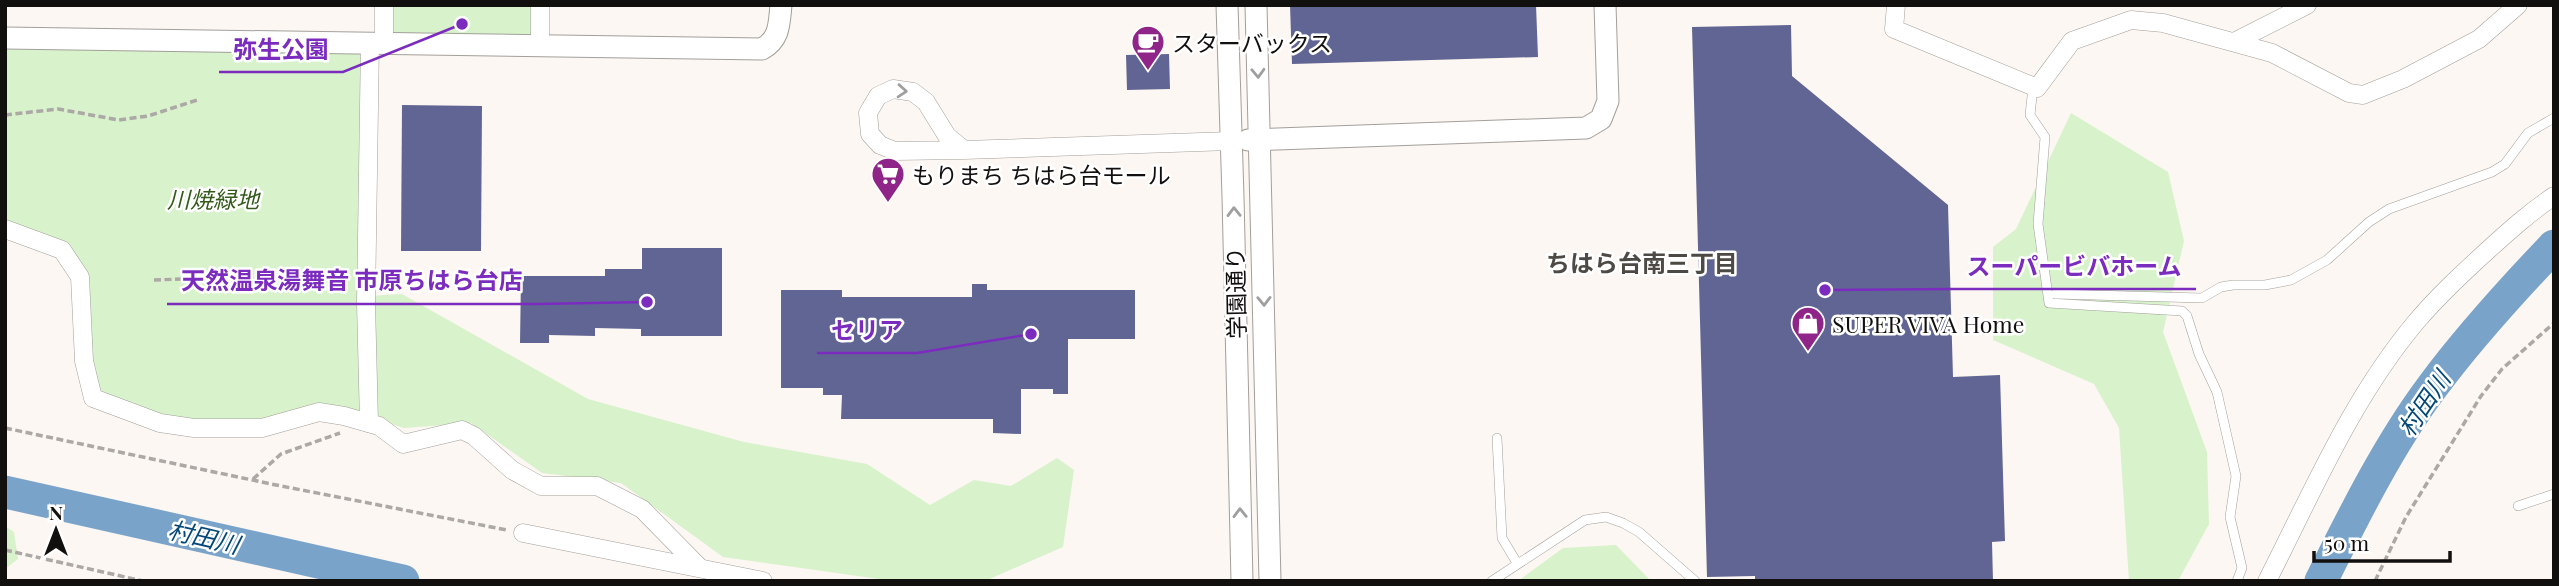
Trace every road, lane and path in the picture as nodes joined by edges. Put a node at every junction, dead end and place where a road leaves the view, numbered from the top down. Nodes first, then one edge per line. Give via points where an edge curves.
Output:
1 (384, 5) edge
2 (540, 5) edge
3 (781, 5) edge
4 (1227, 5) edge
5 (1256, 5) edge
6 (1605, 5) edge
7 (1896, 5) edge
8 (2306, 5) edge
9 (2518, 5) edge
10 (5, 38) edge
11 (377, 42) junction
12 (2234, 42) junction
13 (540, 45) junction
14 (2033, 87) junction
15 (197, 100) dead end
16 (5, 115) edge
17 (2554, 118) edge
18 (1260, 139) junction
19 (1231, 141) junction
20 (964, 150) junction
21 (2554, 196) edge
22 (5, 229) edge
23 (238, 277) dead end
24 (154, 280) dead end
25 (2055, 295) dead end
26 (2554, 323) edge
27 (369, 423) junction
28 (5, 428) edge
29 (1497, 438) dead end
30 (252, 480) junction
31 (2554, 494) edge
32 (2518, 506) dead end
33 (523, 533) joint
34 (5, 550) edge
35 (1517, 563) junction
36 (700, 568) junction
37 (143, 581) edge
38 (763, 581) edge
39 (1242, 581) edge
40 (1270, 581) edge
41 (1492, 581) edge
42 (1695, 581) edge
43 (2236, 581) edge
44 (2267, 581) edge
45 (2375, 581) edge

1 - 11 street
2 - 13 street
3 - 13 street via 778,35 762,49
4 - 19 street, 学園通り
5 -> 18 street, 学園通り
6 - 18 street via 1608,101 1601,119 1586,128
7 - 14 street via 1894,29
8 - 12 street
9 - 12 street via 2479,39 2363,95 2349,93 2272,53
10 - 11 street
11 - 13 street
11 - 27 street via 366,303
12 - 14 street via 2163,23 2131,20 2072,41 2037,88
14 - 43 lane via 2030,114 2045,137 2038,224 2049,303 2182,310 2187,316 2217,391 2236,476 2230,517 2242,568
15 - 16 path via 119,120 58,109
17 - 25 lane via 2528,133 2505,164 2389,209 2327,260 2291,280 2221,287 2191,299
18 - 19 street
18 -> 40 street, 学園通り
19 - 20 street
39 -> 19 street, 学園通り
20 -> 20 street via 887,148 870,134 868,113 878,96 893,89 913,92 926,102 947,136
21 - 44 street via 2465,271 2409,331 2347,424
22 - 27 street via 62,250 80,277 84,362 93,398 160,423 194,428 262,428 319,412
23 - 24 path
26 - 45 path via 2502,369 2481,396 2406,517
27 - 30 path via 281,454
27 - 36 street via 403,444 462,430 512,470 541,486 597,486 642,509
28 - 30 path
29 - 35 lane via 1502,538
30 - 33 path
31 - 32 lane
33 - 36 street
34 - 37 path
35 - 41 lane
35 - 42 lane via 1585,520 1606,517 1639,532
36 - 38 street

